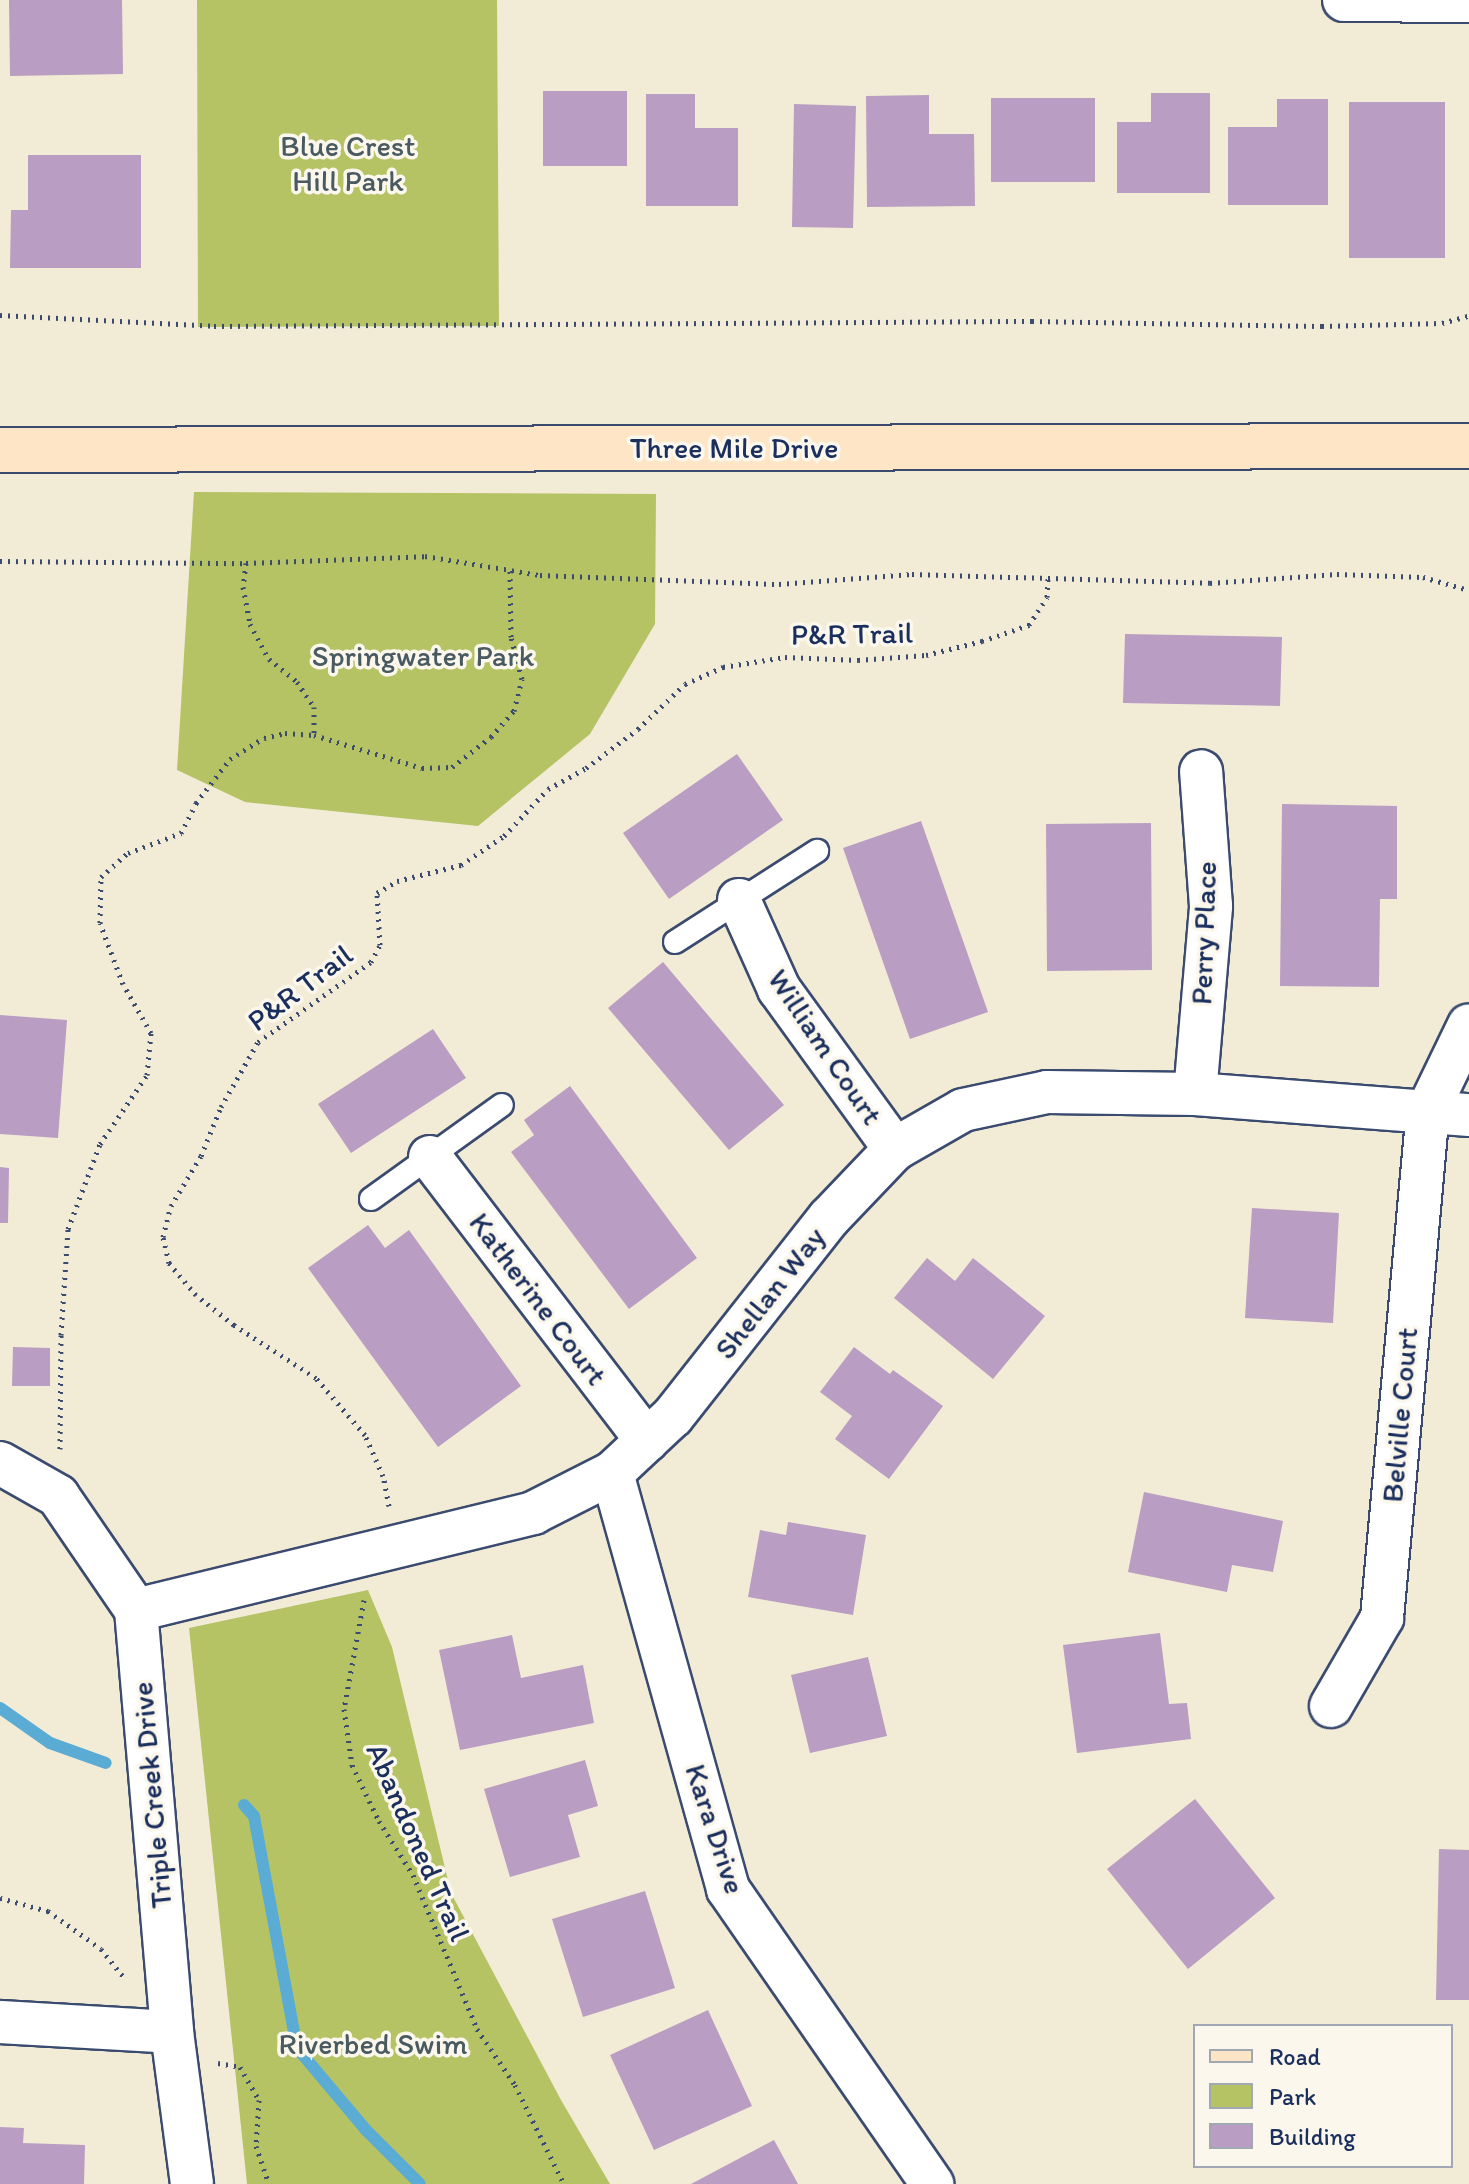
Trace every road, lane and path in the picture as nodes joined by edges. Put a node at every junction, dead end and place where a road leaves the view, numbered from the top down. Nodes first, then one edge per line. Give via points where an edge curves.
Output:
1 (1344, 0) edge
2 (1469, 1) edge
3 (0, 315) edge
4 (1469, 316) edge
5 (1469, 446) edge
6 (0, 450) edge
7 (0, 561) edge
8 (246, 563) junction
9 (510, 570) junction
10 (1048, 577) junction
11 (1469, 590) edge
12 (314, 735) junction
13 (1201, 771) dead end
14 (817, 851) dead end
15 (739, 900) junction
16 (675, 942) dead end
17 (1469, 1025) edge
18 (1195, 1094) junction
19 (502, 1105) dead end
20 (1428, 1110) junction
21 (1469, 1115) edge
22 (895, 1149) junction
23 (430, 1157) junction
24 (371, 1199) dead end
25 (647, 1441) junction
26 (0, 1463) edge
27 (612, 1473) junction
28 (58, 1496) junction
29 (394, 1547) junction
30 (136, 1610) junction
31 (1331, 1706) dead end
32 (0, 2022) edge
33 (172, 2032) junction
34 (192, 2184) edge
35 (564, 2184) edge
36 (932, 2184) edge

1 - 2 street
3 - 4 path via 214,326 1032,321 1322,326 1442,323
5 - 6 main road, Three Mile Drive
7 - 8 path
8 - 9 path via 425,556
8 - 12 path via 243,587 250,624 269,659 297,682 314,707
9 - 10 path via 779,584 912,574
9 - 12 path via 511,637 522,679 514,711 491,737 452,767 422,768
10 - 11 path via 1210,583 1351,574 1423,577
10 - 29 path, P&R Trail via 1047,597 1029,625 982,641 926,655 858,660 785,657 723,667 685,684 638,729 548,789 493,843 461,865 397,881 377,893 380,945 371,962 258,1042 171,1206 163,1237 169,1263 196,1295 234,1325 316,1378 365,1435 383,1476
12 - 28 path via 264,738 230,759 196,803 181,833 128,853 101,877 100,923 123,984 151,1033 147,1075 100,1144 68,1229
13 - 18 street, Perry Place via 1211,906
14 - 15 lane
15 - 16 lane
15 - 22 street, William Court via 779,989
17 - 20 street
18 - 20 street, Shellan Way
18 - 22 street, Shellan Way via 1047,1092 963,1110
19 - 23 lane
20 - 21 street
20 - 31 street, Belville Court via 1382,1618
22 - 25 street, Shellan Way via 829,1218 673,1416
23 - 24 lane
23 - 25 street, Katherine Court
25 - 27 street, Shellan Way
26 - 28 street, Triple Creek Drive
27 - 29 street, Shellan Way via 533,1513
27 - 36 street, Kara Drive via 728,1889
28 - 30 street, Triple Creek Drive
29 - 30 street, Shellan Way
29 - 35 path, Abandoned Trail via 359,1610 344,1709 352,1765 413,1875 477,2029 515,2085
30 - 33 street, Triple Creek Drive
32 - 33 street
33 - 34 street, Triple Creek Drive

